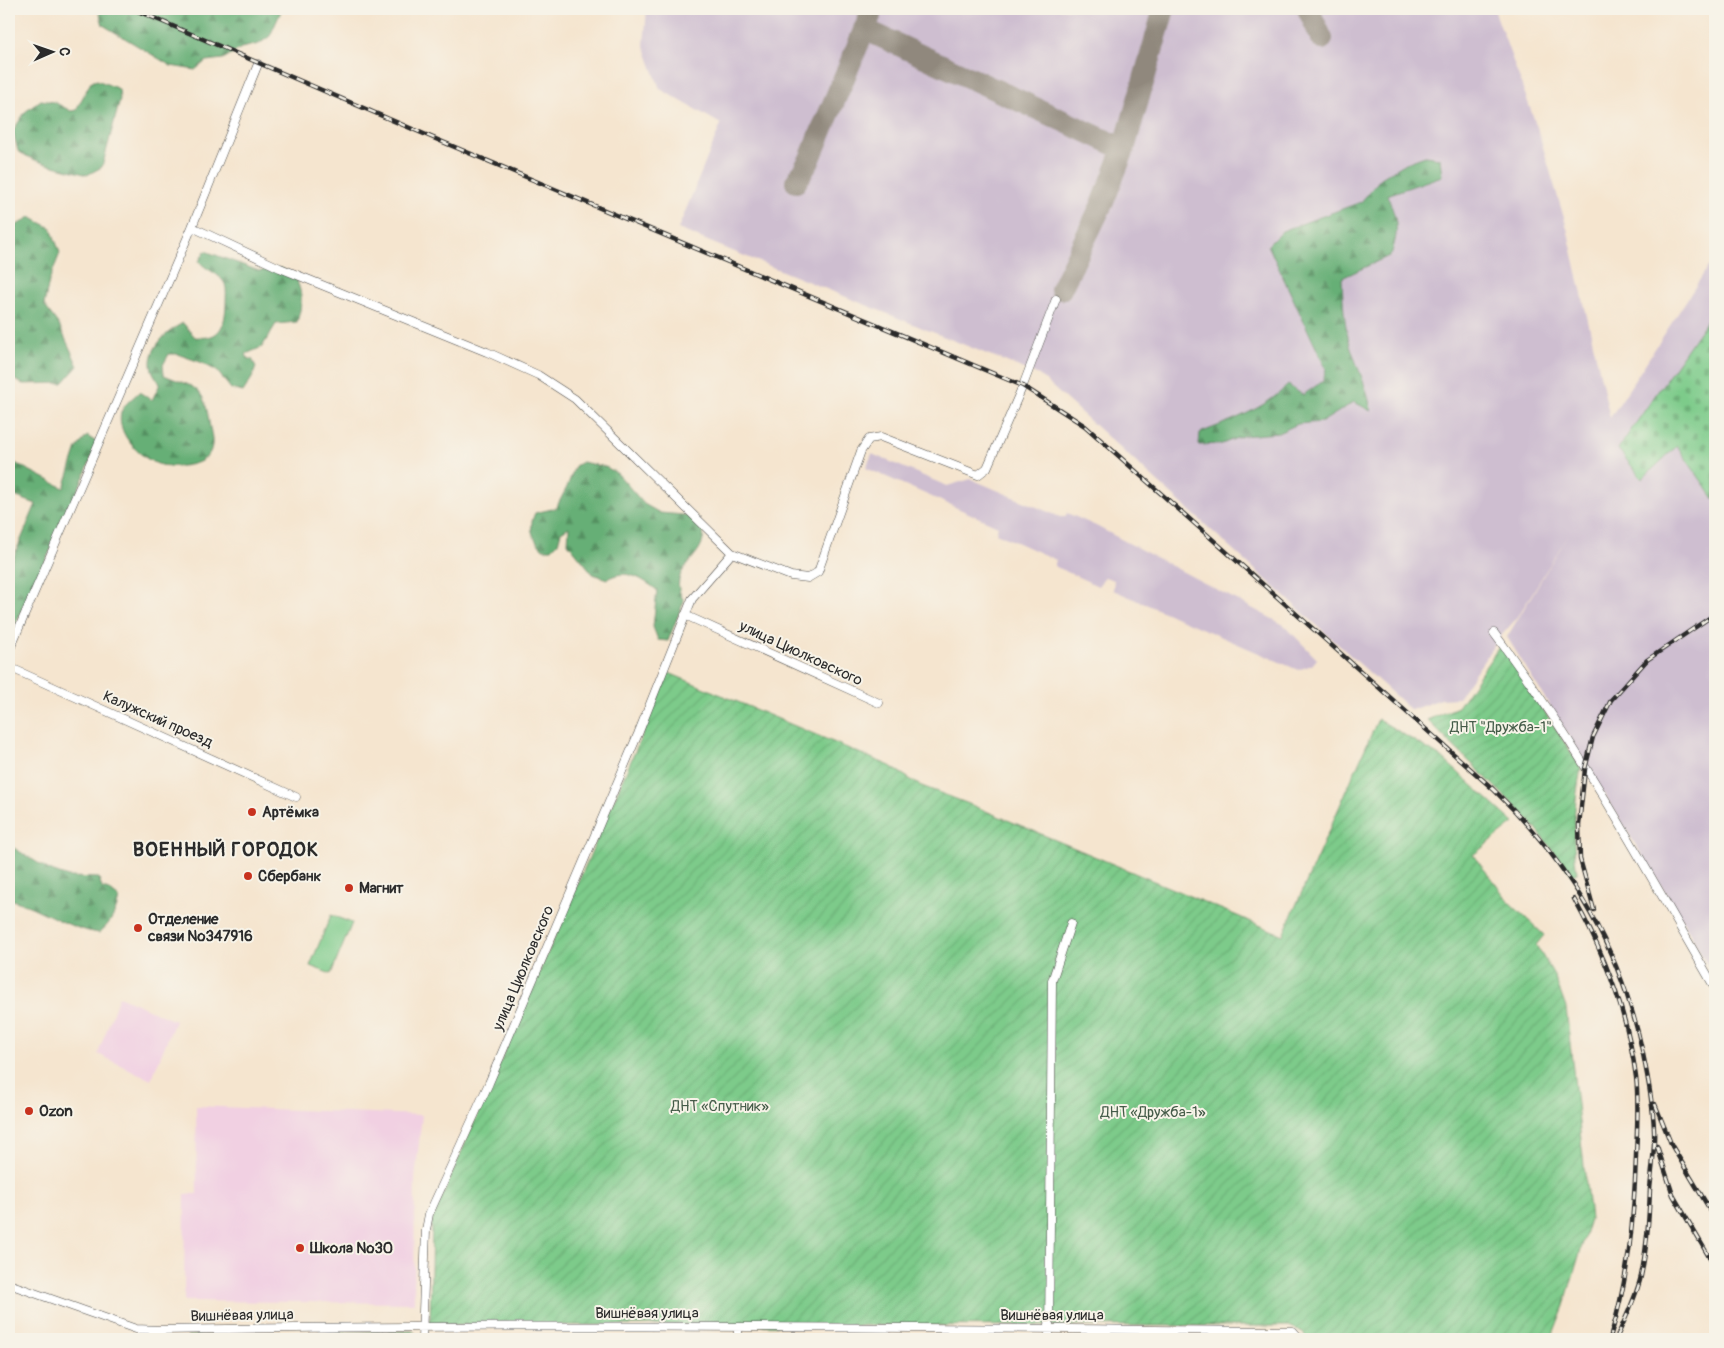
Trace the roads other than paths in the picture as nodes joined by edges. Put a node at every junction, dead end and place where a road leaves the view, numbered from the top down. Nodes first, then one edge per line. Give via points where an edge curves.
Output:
1 (258, 64) dead end
2 (192, 228) junction
3 (1056, 299) dead end
4 (732, 553) junction
5 (685, 615) junction
6 (1494, 633) dead end
7 (9, 651) edge
8 (9, 667) edge
9 (879, 703) dead end
10 (296, 797) dead end
11 (1071, 923) dead end
12 (1715, 988) edge
13 (9, 1284) edge
14 (422, 1325) junction
15 (738, 1328) junction
16 (1050, 1329) junction
17 (160, 1330) junction
18 (160, 1339) edge
19 (422, 1339) edge
20 (738, 1339) edge
21 (1049, 1339) edge
22 (1300, 1339) edge

1 - 2 street
2 - 4 street via 538,375 576,399
2 - 7 street
3 - 4 street via 1021,391 986,468 978,475 881,437 869,439 861,451 818,572 808,578 790,576
4 - 5 street, улица Циолковского via 692,599
5 - 9 street, улица Циолковского
5 - 14 street, улица Циолковского via 638,734 489,1083 429,1214
6 - 12 street via 1601,791
8 - 10 street, Калужский проезд
11 - 16 street via 1052,981
13 - 17 street, Вишнёвая улица via 136,1329
14 - 15 street, Вишнёвая улица
14 - 17 street, Вишнёвая улица
14 - 19 street, улица Циолковского
15 - 16 street, Вишнёвая улица
15 - 20 street
16 - 21 street
16 - 22 street, Вишнёвая улица via 1293,1331
17 - 18 street

